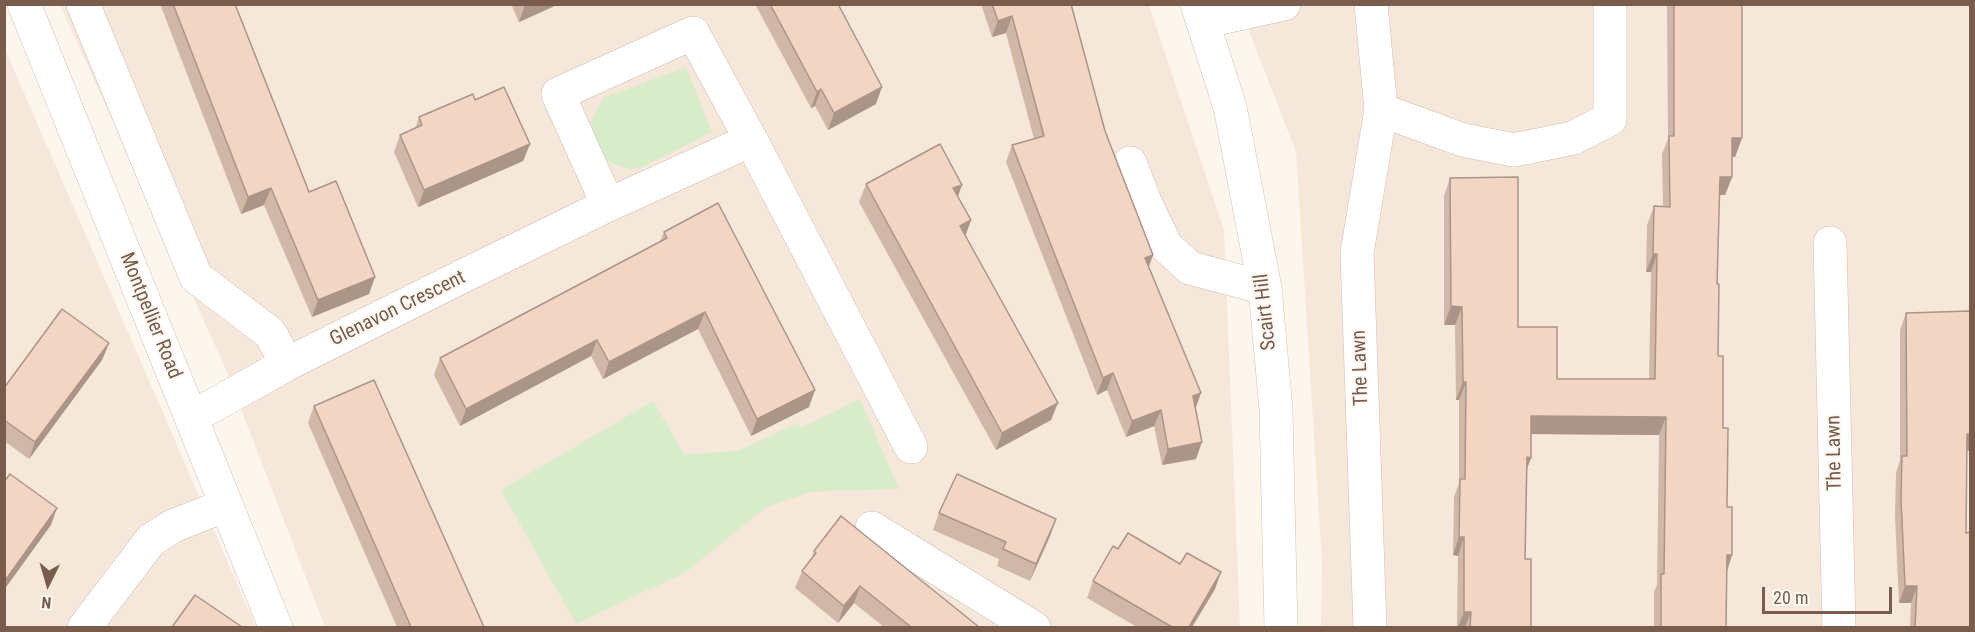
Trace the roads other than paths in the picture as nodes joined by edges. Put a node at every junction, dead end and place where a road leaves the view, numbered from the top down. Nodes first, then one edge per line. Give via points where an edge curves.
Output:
1 (24, 4) edge
2 (83, 4) edge
3 (1284, 4) edge
4 (1371, 4) edge
5 (1610, 4) edge
6 (1200, 13) edge
7 (1381, 110) junction
8 (751, 140) junction
9 (1131, 163) dead end
10 (608, 205) junction
11 (1830, 243) dead end
12 (1265, 288) junction
13 (287, 364) junction
14 (191, 418) junction
15 (911, 447) dead end
16 (226, 505) junction
17 (872, 528) dead end
18 (84, 627) edge
19 (276, 627) edge
20 (1034, 627) edge
21 (1281, 627) edge
22 (1370, 627) edge
23 (1839, 627) edge

1 - 14 street, Montpellier Road
2 - 13 street via 196,277 270,333
3 - 6 street
4 - 7 street, The Lawn
5 - 7 street via 1610,119 1573,138 1514,150 1463,140
6 - 12 street, Scairt Hill via 1230,107
7 - 22 street, The Lawn via 1357,253
8 - 10 street, Glenavon Crescent
8 - 10 street via 693,33 558,94
8 - 15 street
9 - 12 street via 1166,246 1190,268
10 - 13 street, Glenavon Crescent
11 - 23 street, The Lawn
12 - 21 street, Scairt Hill via 1276,410
13 - 14 street, Glenavon Crescent
14 - 16 street, Montpellier Road
16 - 18 street via 151,540
16 - 19 street, Montpellier Road
17 - 20 street

